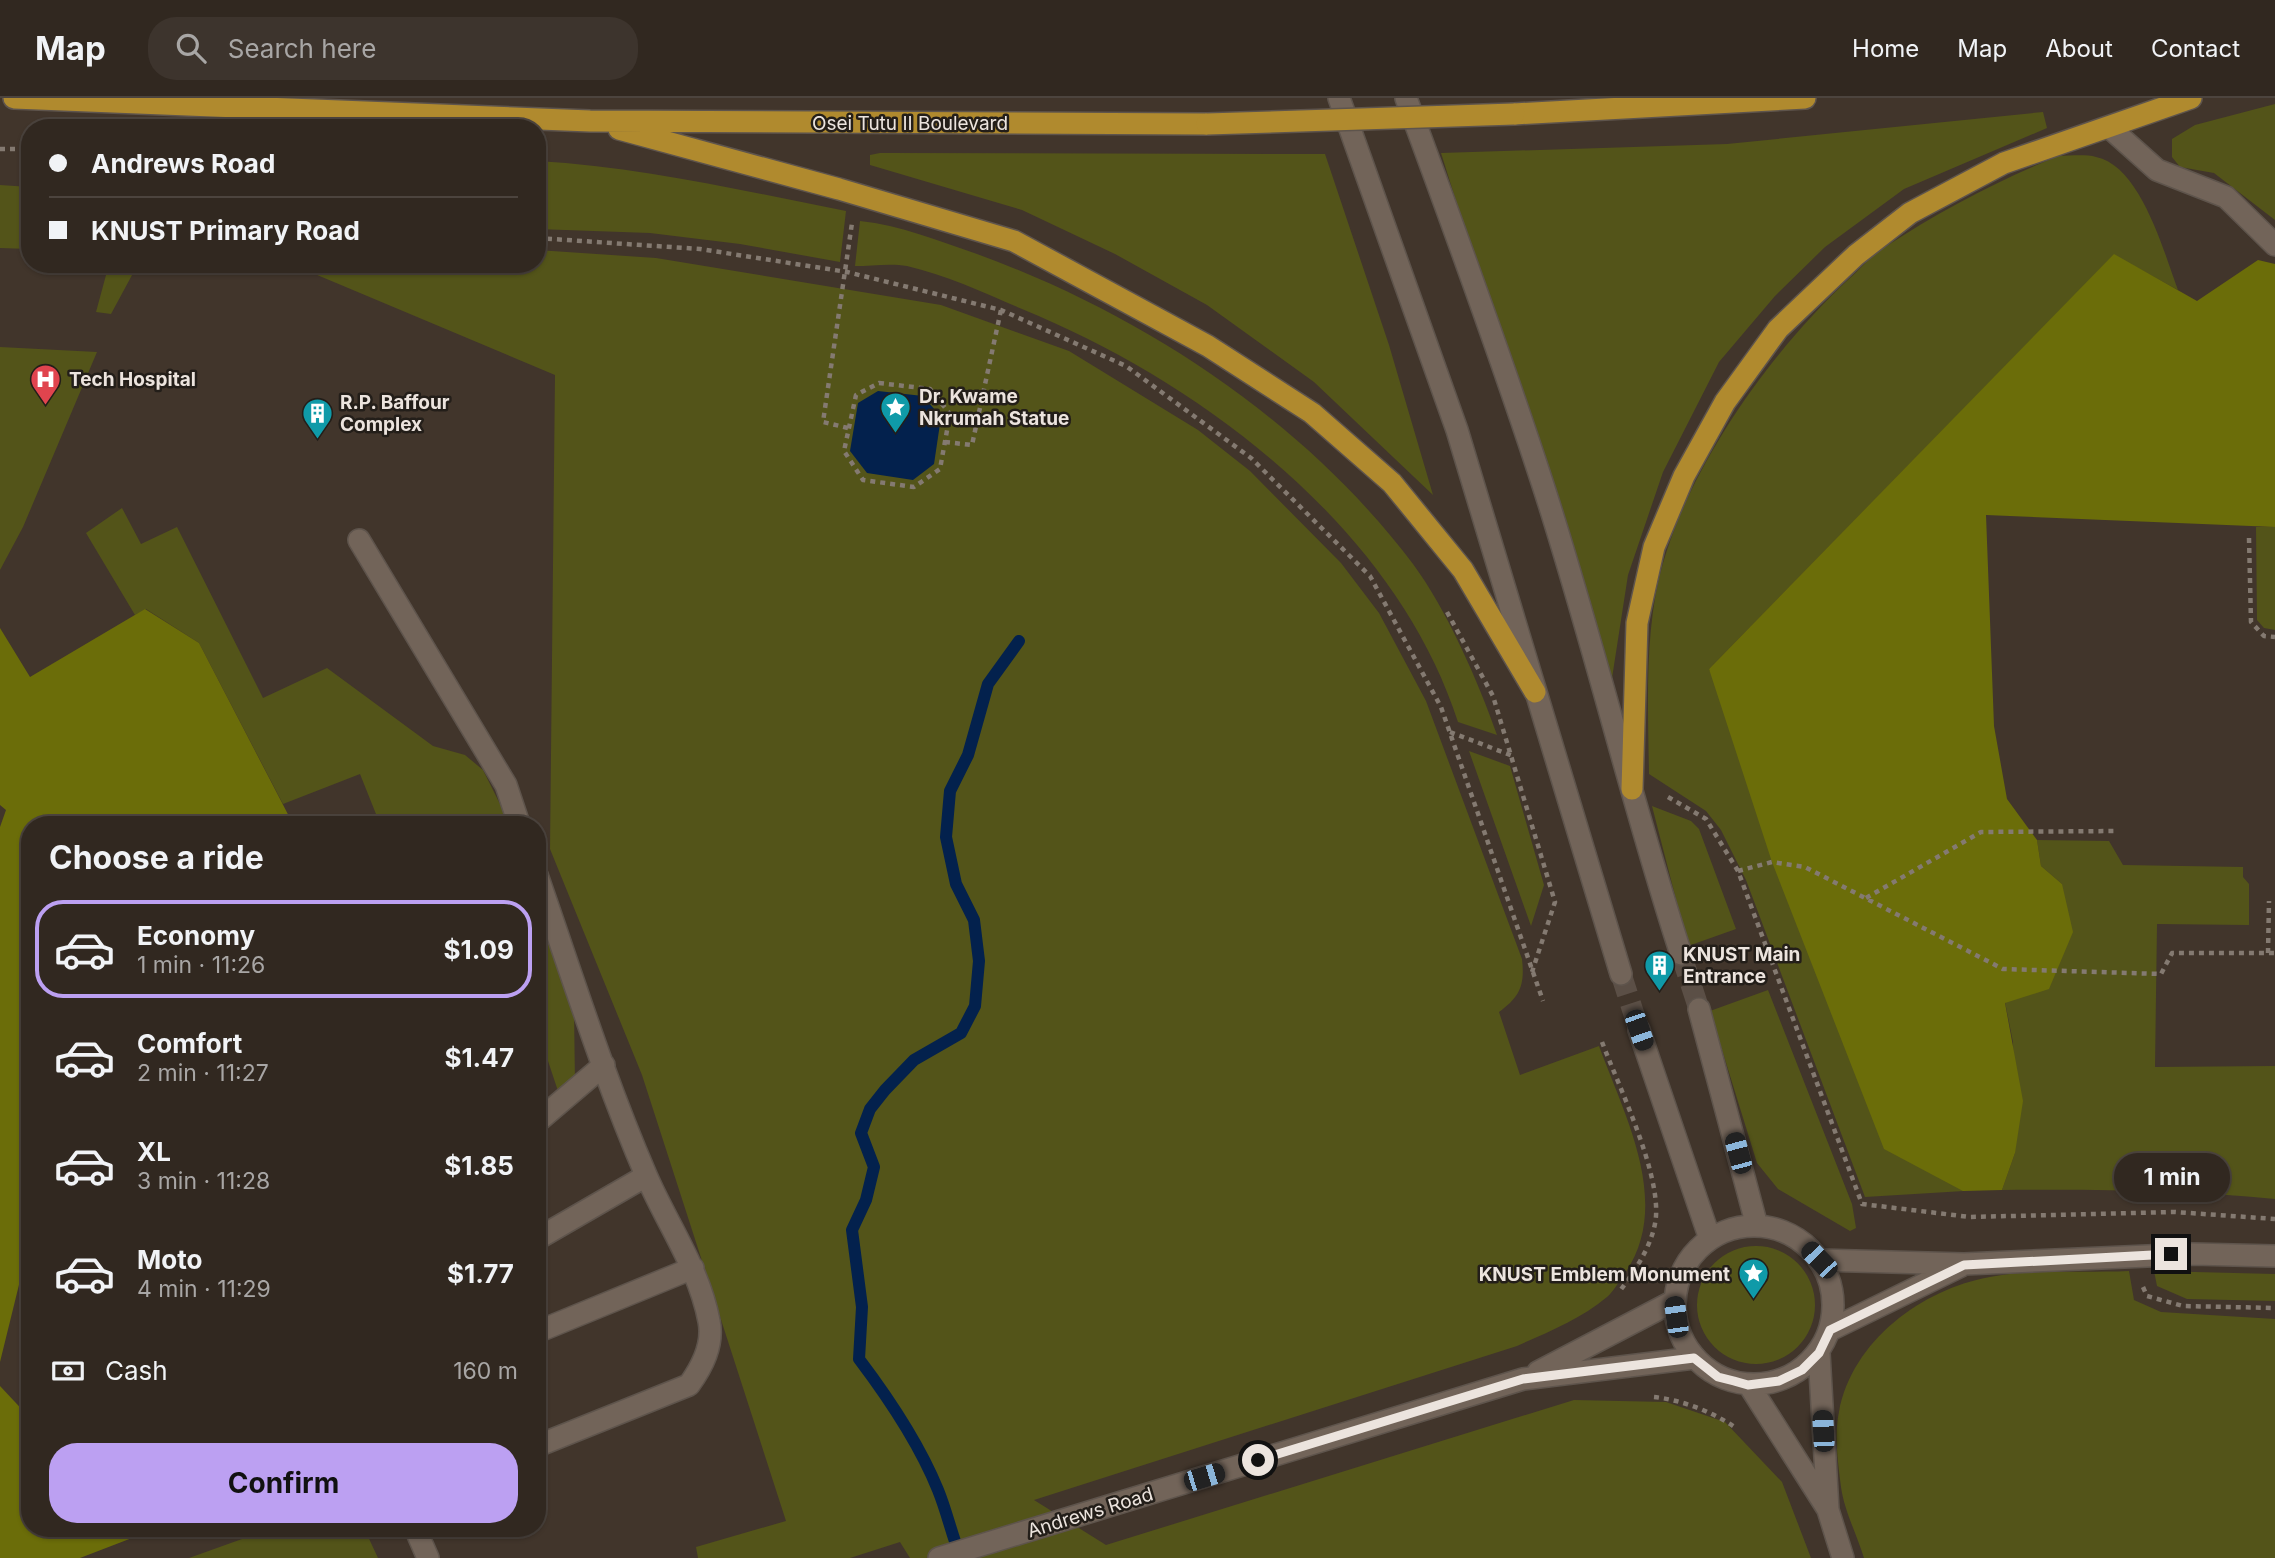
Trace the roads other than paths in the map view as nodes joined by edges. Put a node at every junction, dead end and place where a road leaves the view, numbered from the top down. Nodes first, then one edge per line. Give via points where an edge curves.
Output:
1 (14, 98) edge
2 (1339, 98) edge
3 (1406, 98) edge
4 (1805, 98) edge
5 (2191, 98) edge
6 (540, 119) edge
7 (546, 119) edge
8 (590, 121) junction
9 (2109, 128) junction
10 (2275, 245) edge
11 (359, 540) dead end
12 (1535, 692) junction
13 (1633, 789) junction
14 (516, 816) edge
15 (546, 901) edge
16 (1681, 954) tunnel mouth
17 (1621, 974) tunnel mouth
18 (1699, 1009) tunnel mouth
19 (1639, 1030) tunnel mouth
20 (604, 1065) junction
21 (546, 1114) edge
22 (646, 1176) junction
23 (1757, 1226) junction
24 (546, 1233) edge
25 (1710, 1239) junction
26 (2275, 1256) edge
27 (1819, 1260) junction
28 (1964, 1265) junction
29 (693, 1268) junction
30 (1674, 1301) junction
31 (546, 1328) edge
32 (1830, 1330) junction
33 (1819, 1353) junction
34 (1694, 1358) junction
35 (1523, 1379) junction
36 (1748, 1385) junction
37 (546, 1442) edge
38 (1828, 1510) junction
39 (419, 1537) edge
40 (428, 1558) edge
41 (939, 1558) edge
42 (1843, 1558) edge

1 - 6 highway, Osei Tutu II Boulevard
2 - 12 street via 1457,430
3 - 13 street via 1542,483
4 - 8 highway, Osei Tutu II Boulevard, bridge via 1207,124
5 - 9 highway
7 - 8 highway, Osei Tutu II Boulevard
8 - 12 highway via 1014,241 1208,346 1312,413 1392,483 1463,570
9 - 10 street via 2157,170 2226,197
9 - 13 highway via 2004,163 1910,213 1856,255 1778,329 1725,402 1684,476 1654,547 1637,623
11 - 14 street via 506,785
12 - 17 street
13 - 16 street via 1644,841
15 - 20 street
18 - 23 street
19 - 25 street
20 - 21 street
20 - 22 street
22 - 24 street
22 - 29 street
23 - 25 street via 1733,1229
23 - 27 street via 1781,1230 1802,1242
25 - 30 street via 1684,1266
26 - 28 street via 2193,1254
27 - 28 street
27 - 32 street via 1835,1306
28 - 32 street
29 - 31 street
29 - 37 street via 710,1323 702,1367 689,1385
30 - 34 street via 1678,1332
30 - 35 street, Andrews Road
32 - 33 street
33 - 36 street via 1802,1370 1779,1381
33 - 38 street
34 - 35 street, Andrews Road
34 - 36 street via 1718,1377
35 - 41 street, Andrews Road
36 - 38 street
38 - 42 street
39 - 40 street

